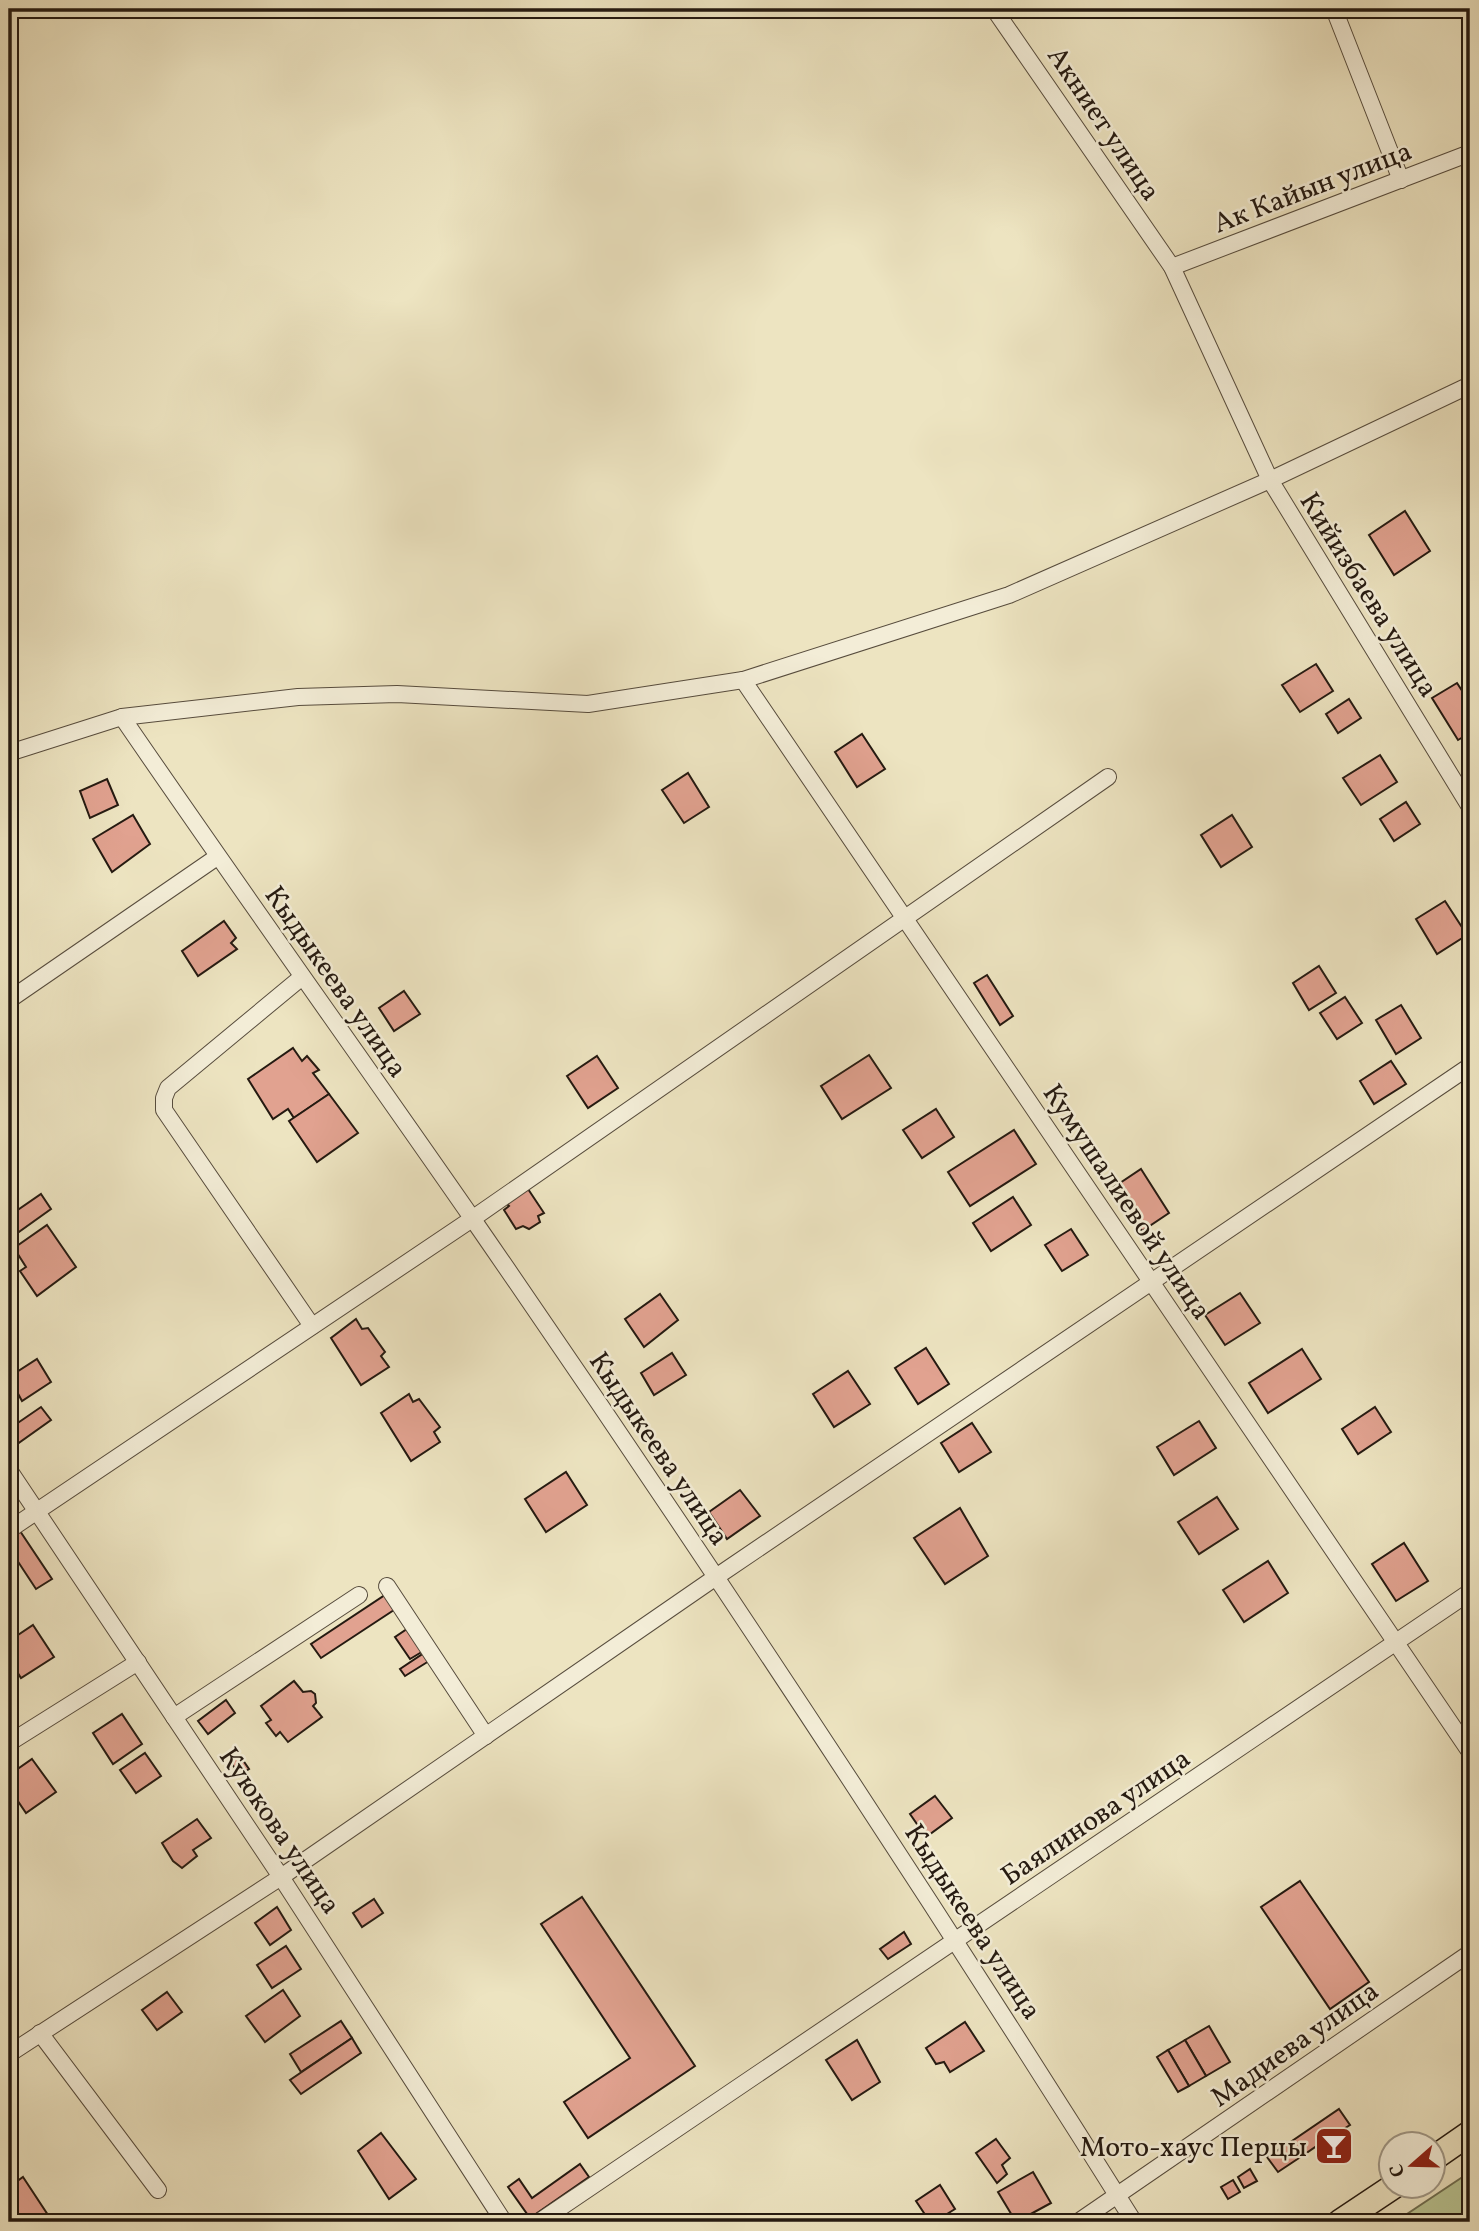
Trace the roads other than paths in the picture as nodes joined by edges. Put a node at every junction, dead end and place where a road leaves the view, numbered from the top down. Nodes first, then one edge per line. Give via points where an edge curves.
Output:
1 (995, 9) edge
2 (1334, 9) edge
3 (1470, 153) edge
4 (1401, 180) junction
5 (1172, 267) junction
6 (1470, 384) edge
7 (1270, 480) junction
8 (743, 680) junction
9 (122, 717) junction
10 (9, 753) edge
11 (1108, 777) dead end
12 (1470, 807) edge
13 (217, 857) junction
14 (904, 919) junction
15 (302, 976) junction
16 (9, 1000) edge
17 (1470, 1066) edge
18 (472, 1219) junction
19 (1151, 1281) junction
20 (312, 1326) junction
21 (9, 1470) edge
22 (37, 1511) junction
23 (9, 1530) edge
24 (716, 1577) junction
25 (387, 1586) dead end
26 (1470, 1592) edge
27 (359, 1595) dead end
28 (1396, 1643) junction
29 (138, 1662) junction
30 (174, 1717) junction
31 (486, 1736) junction
32 (9, 1743) edge
33 (1470, 1752) edge
34 (281, 1877) junction
35 (956, 1941) junction
36 (1470, 1953) edge
37 (40, 2033) junction
38 (9, 2054) edge
39 (1470, 2133) edge
40 (1448, 2148) edge
41 (158, 2190) dead end
42 (1118, 2197) junction
43 (1378, 2197) edge
44 (504, 2222) edge
45 (539, 2222) edge
46 (1078, 2222) edge
47 (1134, 2222) edge
48 (1340, 2222) edge

1 - 5 street, Акниет улица
2 - 4 street
3 - 4 street, Ак Кайын улица
4 - 5 street, Ак Кайын улица
5 - 7 street, Акниет улица
6 - 7 street
7 - 8 street via 1009,595
7 - 12 street, Кийизбаева улица
8 - 9 street via 588,704 360,695 298,697
8 - 14 street, Кумушалиевой улица
9 - 10 street
9 - 13 street, Кыдыкеева улица
11 - 14 street
13 - 15 street, Кыдыкеева улица
13 - 16 street
14 - 18 street
14 - 19 street, Кумушалиевой улица
15 - 18 street, Кыдыкеева улица
15 - 20 street via 167,1088 164,1110
17 - 19 street
18 - 20 street
18 - 24 street, Кыдыкеева улица
19 - 24 street
19 - 28 street, Кумушалиевой улица
20 - 22 street
21 - 22 street, Куюкова улица
22 - 23 street
22 - 29 street, Куюкова улица
24 - 31 street
24 - 35 street, Кыдыкеева улица
25 - 31 street
26 - 28 street, Баялинова улица
27 - 30 street
28 - 33 street, Кумушалиевой улица
28 - 35 street, Баялинова улица
29 - 30 street, Куюкова улица
29 - 32 street
30 - 34 street, Куюкова улица
31 - 34 street
34 - 37 street
34 - 44 street, Куюкова улица
35 - 42 street, Кыдыкеева улица
35 - 45 street, Баялинова улица
36 - 42 street, Мадиева улица
37 - 38 street
37 - 41 street
39 - 40 main road
42 - 46 street, Мадиева улица
42 - 47 street, Кыдыкеева улица
43 - 48 main road

